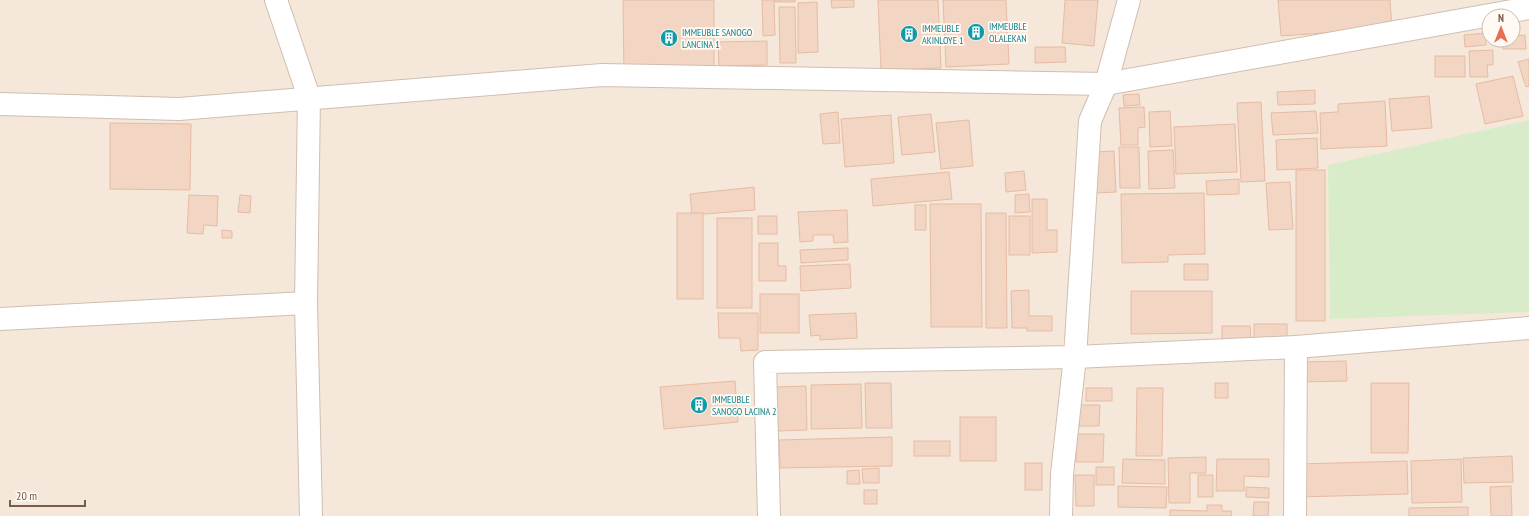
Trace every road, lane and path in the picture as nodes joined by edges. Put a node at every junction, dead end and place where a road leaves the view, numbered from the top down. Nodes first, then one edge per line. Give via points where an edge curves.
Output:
1 (276, 0) edge
2 (1129, 0) edge
3 (1529, 8) edge
4 (1106, 84) junction
5 (309, 97) junction
6 (0, 104) edge
7 (306, 303) junction
8 (0, 319) edge
9 (1529, 328) edge
10 (1296, 347) junction
11 (1075, 357) junction
12 (311, 516) edge
13 (769, 516) edge
14 (1061, 516) edge
15 (1295, 516) edge

1 - 5 street
2 - 4 street
3 - 4 street
4 - 5 street via 602,75
4 - 11 street via 1090,121
5 - 6 street via 228,106 179,108
5 - 7 street
7 - 8 street
7 - 12 street
9 - 10 street
10 - 11 street
10 - 15 street
11 - 13 street via 765,362
11 - 14 street via 1062,474

